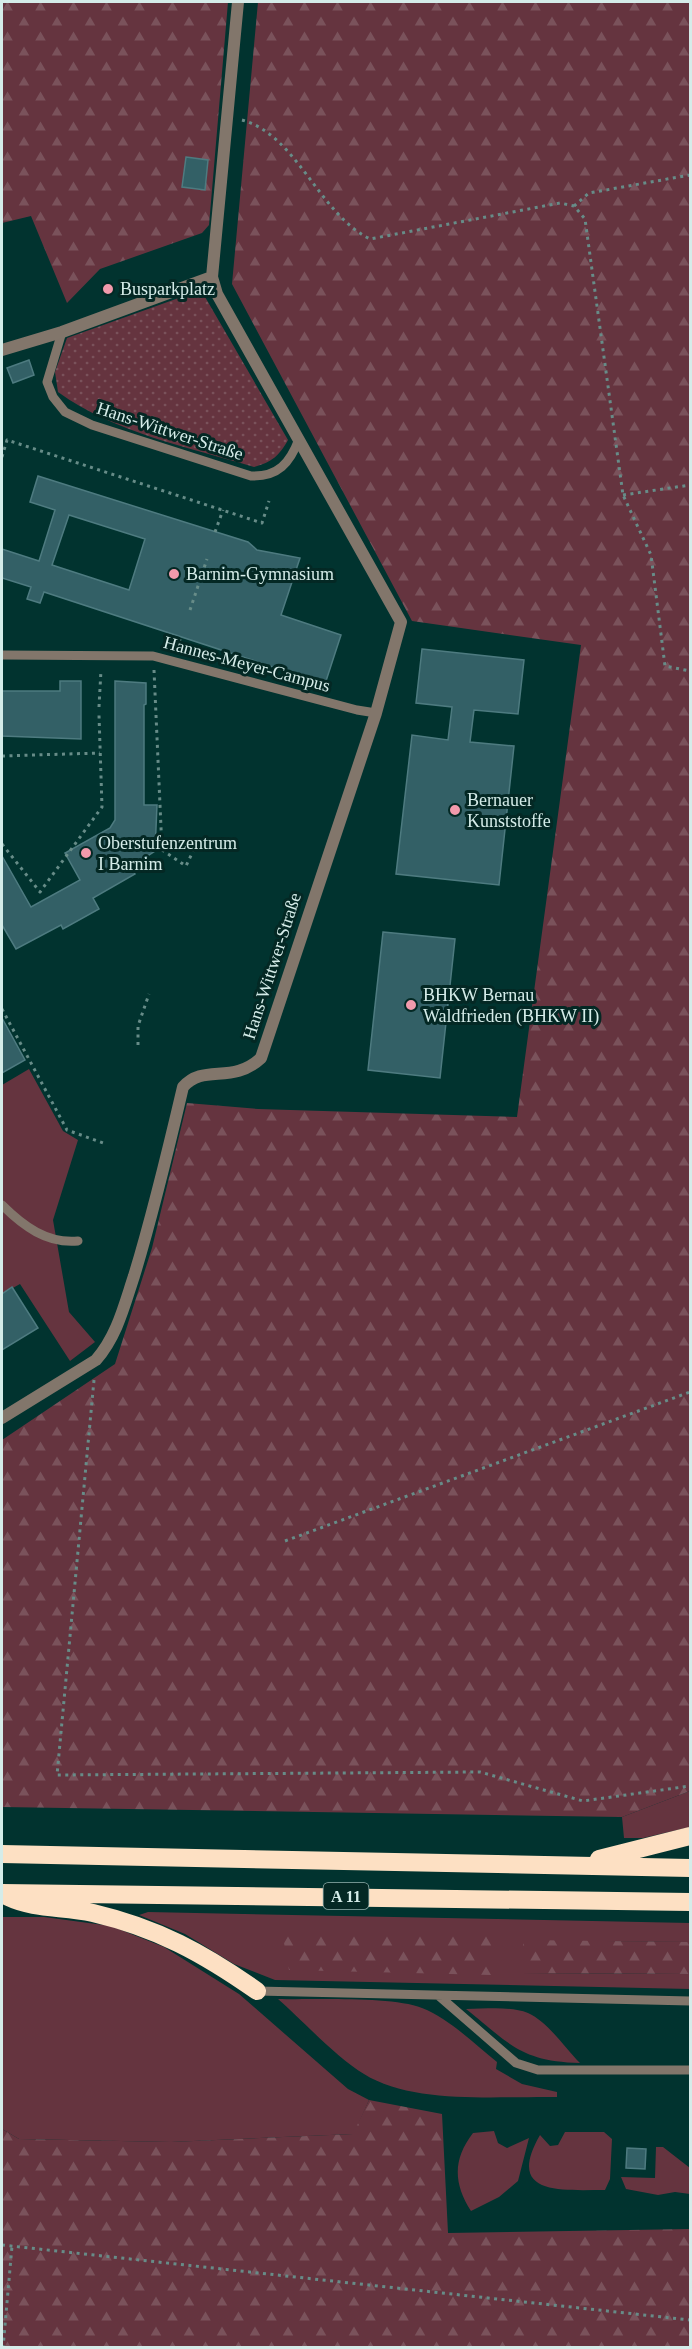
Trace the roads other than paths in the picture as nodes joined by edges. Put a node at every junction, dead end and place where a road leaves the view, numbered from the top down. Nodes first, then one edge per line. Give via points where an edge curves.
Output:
1 (238, 2) edge
2 (212, 277) junction
3 (62, 332) junction
4 (2, 350) edge
5 (299, 439) junction
6 (2, 655) edge
7 (376, 713) junction
8 (2, 1205) edge
9 (78, 1241) dead end
10 (2, 1418) edge
11 (690, 1836) edge
12 (2, 1854) edge
13 (568, 1866) junction
14 (690, 1868) edge
15 (2, 1893) edge
16 (690, 1902) edge
17 (257, 1991) joint
18 (439, 1996) junction
19 (690, 2001) edge
20 (690, 2070) edge

1 - 2 street, Hans-Wittwer-Straße
2 - 3 street
2 - 5 street, Hans-Wittwer-Straße via 217,294
3 - 4 street
3 - 5 lane, Hans-Wittwer-Straße via 47,382 65,412 92,425 251,476 265,476 285,465
5 - 7 street, Hans-Wittwer-Straße via 401,622
6 - 7 lane, Hannes-Meyer-Campus via 153,656
7 - 10 street, Hans-Wittwer-Straße via 261,1058 242,1071 200,1075 183,1087 147,1235 108,1347 96,1360
8 - 9 lane via 34,1232 61,1243
11 - 13 highway
12 - 13 highway, A 11
13 - 14 highway, A 11
15 - 16 highway, A 11
15 - 17 highway via 25,1905 90,1912 151,1930 204,1955
17 - 18 lane
18 - 19 lane
18 - 20 lane via 516,2063 538,2070

